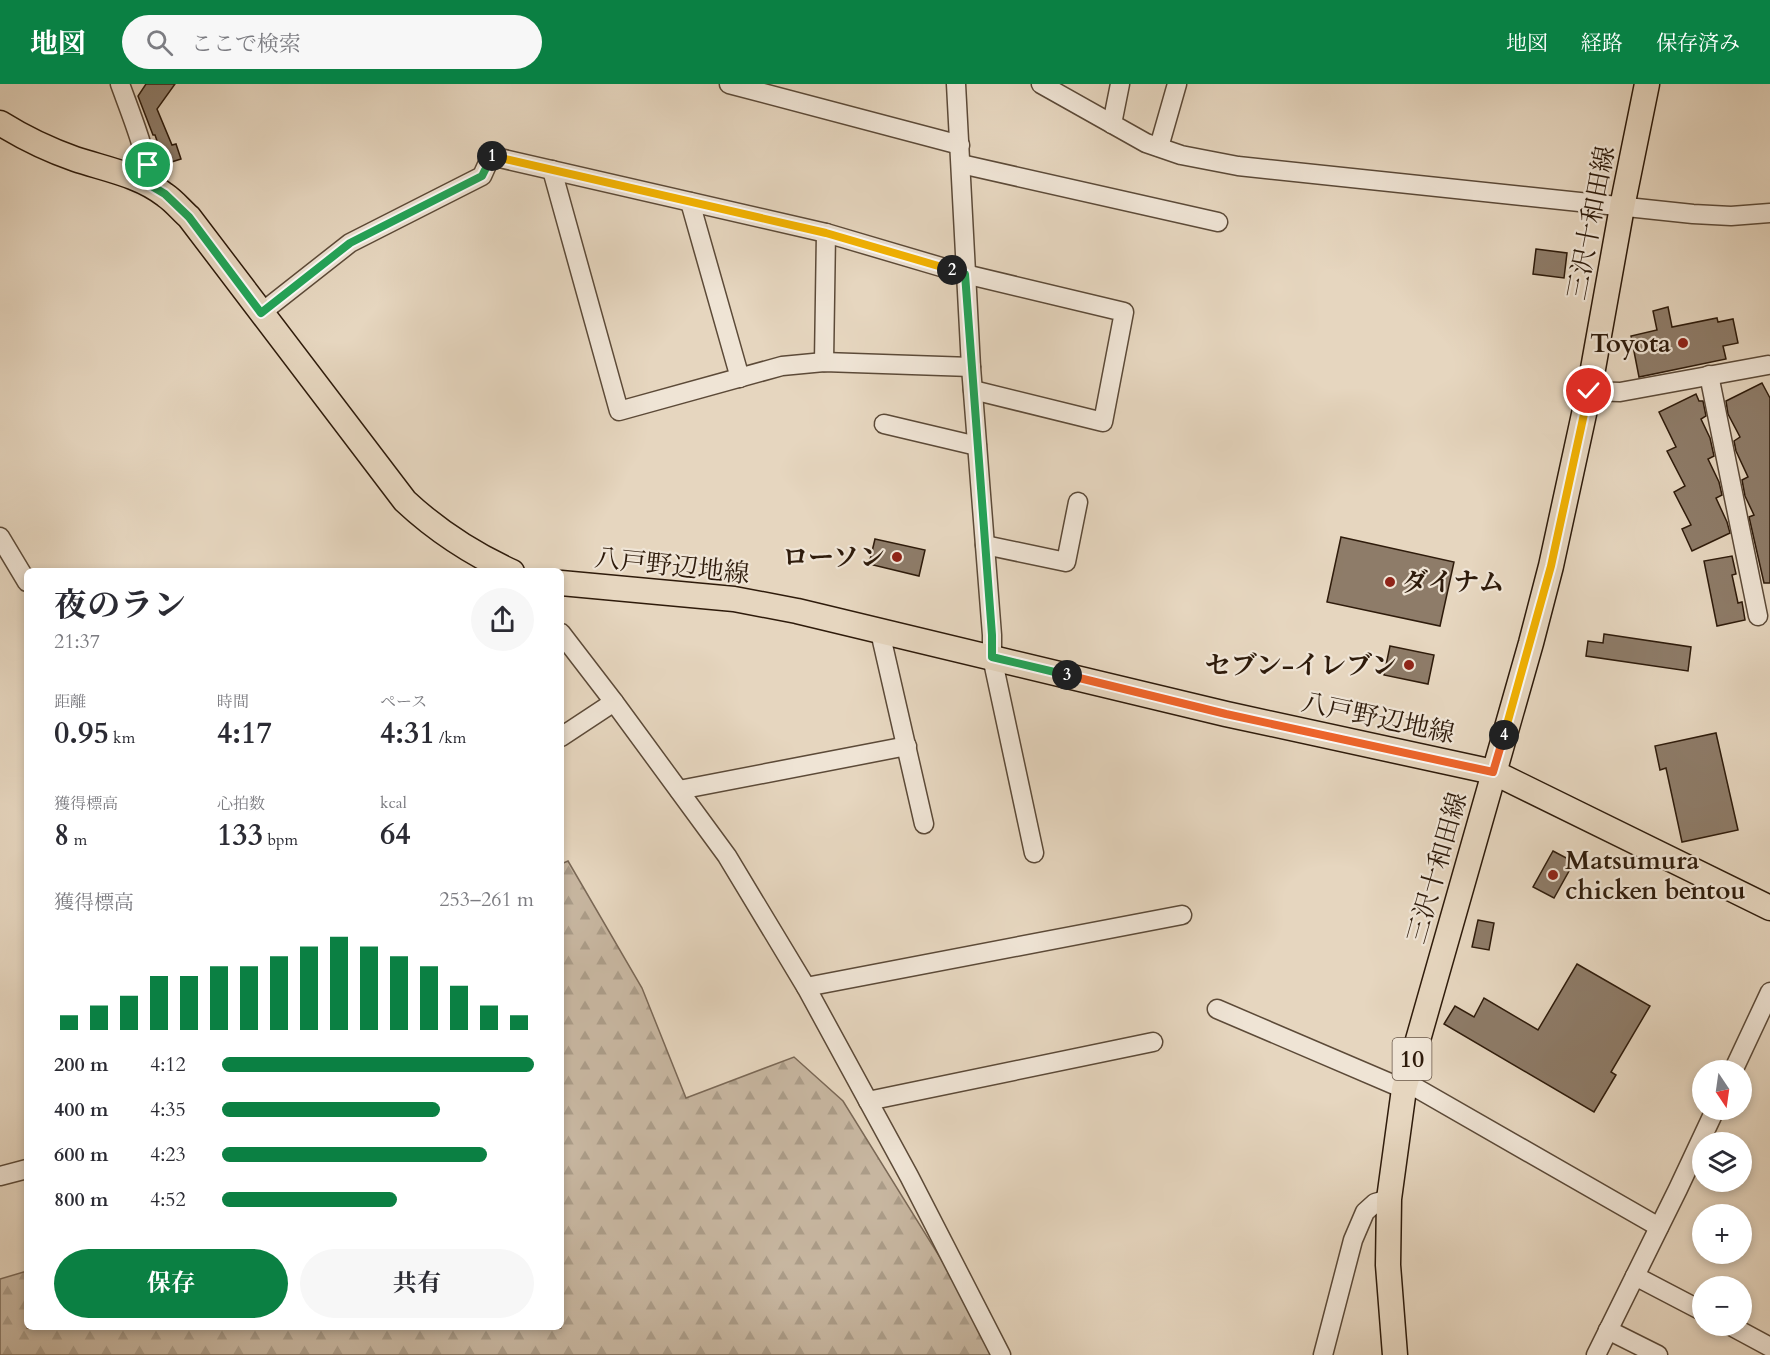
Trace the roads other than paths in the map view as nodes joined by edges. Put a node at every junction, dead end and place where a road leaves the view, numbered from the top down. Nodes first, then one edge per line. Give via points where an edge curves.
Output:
1 (120, 84) edge
2 (729, 84) edge
3 (956, 84) edge
4 (1041, 84) edge
5 (1120, 84) edge
6 (1178, 84) edge
7 (1647, 84) edge
8 (0, 123) edge
9 (1112, 124) junction
10 (960, 145) junction
11 (1158, 147) junction
12 (961, 164) junction
13 (552, 170) junction
14 (150, 185) junction
15 (690, 201) junction
16 (1622, 207) junction
17 (1770, 213) edge
18 (1218, 222) dead end
19 (826, 233) junction
20 (965, 274) junction
21 (261, 313) junction
22 (824, 362) junction
23 (1768, 365) dead end
24 (971, 367) junction
25 (1709, 375) junction
26 (740, 378) junction
27 (973, 390) junction
28 (1589, 391) junction
29 (884, 424) dead end
30 (977, 446) junction
31 (1078, 502) dead end
32 (0, 537) edge
33 (985, 545) junction
34 (504, 568) edge
35 (24, 577) edge
36 (564, 583) edge
37 (1758, 616) dead end
38 (880, 632) junction
39 (564, 637) edge
40 (992, 657) junction
41 (615, 702) junction
42 (564, 735) edge
43 (906, 746) junction
44 (1493, 772) junction
45 (679, 790) junction
46 (924, 824) dead end
47 (1034, 853) dead end
48 (1770, 908) edge
49 (1182, 915) dead end
50 (806, 987) junction
51 (1770, 992) edge
52 (1217, 1009) dead end
53 (1153, 1042) dead end
54 (1738, 1060) edge
55 (1405, 1085) junction
56 (868, 1101) junction
57 (1710, 1120) edge
58 (24, 1170) edge
59 (0, 1176) edge
60 (1389, 1199) junction
61 (1659, 1227) junction
62 (1635, 1276) junction
63 (1692, 1306) edge
64 (1608, 1330) junction
65 (1750, 1336) edge
66 (1770, 1347) edge
67 (1001, 1355) edge
68 (1323, 1355) edge
69 (1395, 1355) edge
70 (1596, 1355) edge
71 (1658, 1355) edge

1 - 14 street via 142,144
2 - 10 street
3 - 10 street
4 - 9 street
5 - 9 street
6 - 11 street
7 - 16 main road, 三沢十和田線 / 10
8 - 14 main road via 45,148
9 - 11 street
10 - 12 street
11 - 16 street via 1238,166
12 - 18 street
12 - 20 street
13 - 15 street
13 - 21 street via 491,156 482,176 350,243
13 - 26 street via 619,411
14 - 21 main road via 189,217
15 - 19 street
15 - 26 street
16 - 17 street via 1731,216
16 - 28 main road, 三沢十和田線 / 10
19 - 20 street
19 - 22 street
20 - 24 street
20 - 27 street via 1124,312 1103,422
21 - 34 main road via 405,501 428,522
22 - 24 street
22 - 26 street via 782,366
23 - 25 street
24 - 27 street
25 - 28 street via 1620,392
25 - 37 street
27 - 30 street
28 - 44 main road, 三沢十和田線 / 10 via 1551,566
29 - 30 street
30 - 33 street
31 - 33 street via 1066,562
32 - 35 street
33 - 40 street
36 - 38 main road, 八戸野辺地線 via 734,599
38 - 40 main road, 八戸野辺地線
38 - 43 street
39 - 41 street
40 - 44 main road, 八戸野辺地線 via 1226,714
40 - 47 street
41 - 42 street
41 - 45 street
43 - 45 street
43 - 46 street
44 - 48 main road, 八戸野辺地線
44 - 55 main road, 三沢十和田線 / 10
45 - 50 street via 727,856
49 - 50 street
50 - 56 street
51 - 54 street
52 - 55 street
53 - 56 street
55 - 60 main road, 三沢十和田線 / 10
55 - 61 street
56 - 67 street
57 - 61 street
58 - 59 street
60 - 68 street via 1374,1203 1365,1212 1353,1240
60 - 69 main road, 三沢十和田線 / 10 via 1388,1265
61 - 62 street
62 - 63 street
62 - 64 street
64 - 70 street
64 - 71 street
65 - 66 street

